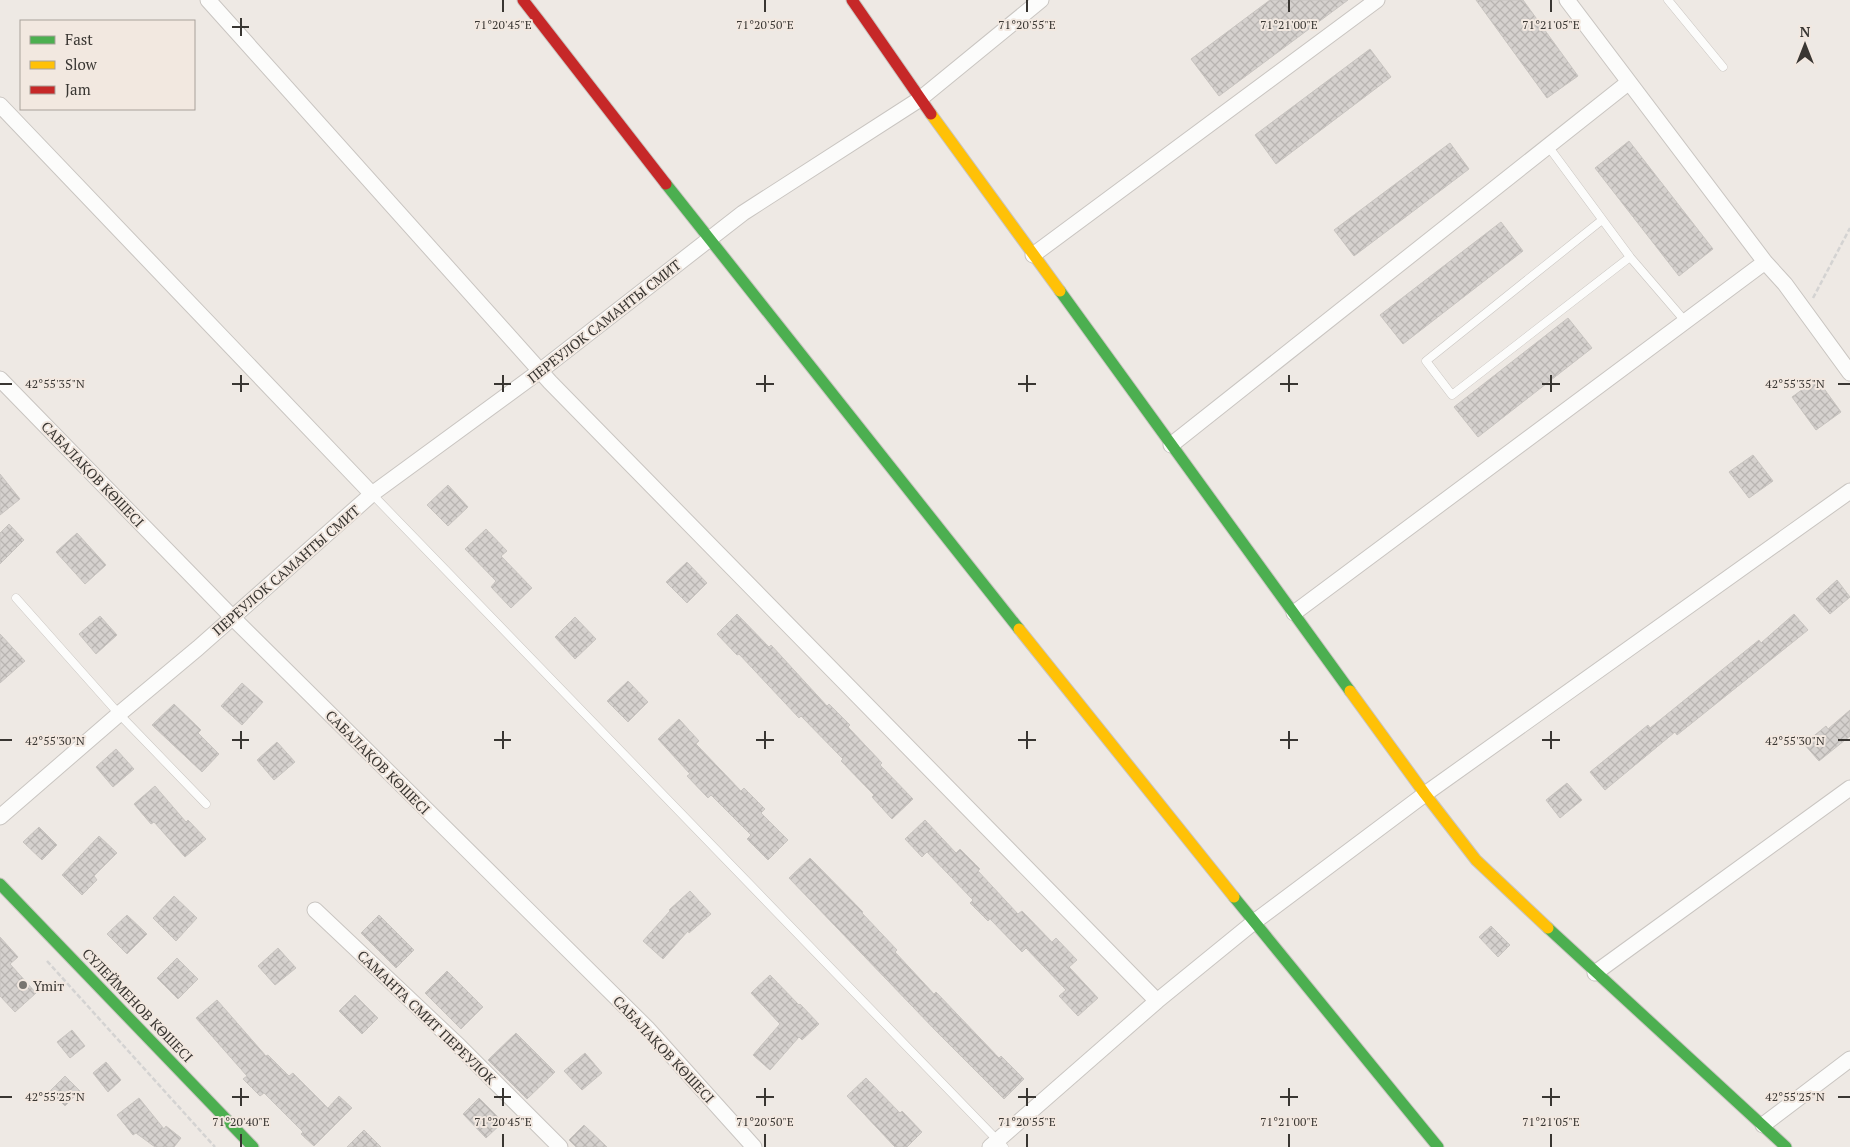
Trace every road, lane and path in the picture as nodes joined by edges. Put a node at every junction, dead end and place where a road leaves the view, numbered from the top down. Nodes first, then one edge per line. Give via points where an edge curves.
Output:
1 (208, 0) edge
2 (523, 0) edge
3 (852, 0) edge
4 (1041, 0) edge
5 (1377, 0) edge
6 (1567, 0) edge
7 (1668, 0) edge
8 (1723, 67) dead end
9 (1629, 82) junction
10 (920, 99) junction
11 (0, 105) edge
12 (1548, 146) junction
13 (1602, 220) junction
14 (1850, 228) edge
15 (708, 240) junction
16 (1033, 255) junction
17 (1630, 257) junction
18 (1765, 262) junction
19 (1806, 312) junction
20 (1685, 321) junction
21 (540, 371) junction
22 (1850, 373) edge
23 (0, 379) edge
24 (1171, 445) junction
25 (1850, 491) edge
26 (372, 494) junction
27 (16, 598) dead end
28 (1294, 613) junction
29 (232, 617) junction
30 (119, 714) junction
31 (1850, 788) edge
32 (1425, 794) junction
33 (206, 804) dead end
34 (0, 817) edge
35 (0, 884) edge
36 (315, 910) dead end
37 (1254, 922) junction
38 (46, 960) dead end
39 (1595, 973) junction
40 (1157, 1001) junction
41 (1850, 1059) edge
42 (1763, 1125) junction
43 (997, 1145) edge
44 (215, 1147) edge
45 (253, 1147) edge
46 (560, 1147) edge
47 (754, 1147) edge
48 (1438, 1147) edge
49 (1786, 1147) edge

1 - 21 street
2 - 15 street
3 - 10 street
4 - 10 street, ПЕРЕУЛОК САМАНТЫ СМИТ
5 - 16 street
6 - 9 street
7 - 8 lane
9 - 12 street
9 - 18 street
10 - 15 street, ПЕРЕУЛОК САМАНТЫ СМИТ via 743,213
10 - 16 street
11 - 26 street
12 - 13 lane
12 - 24 street
13 - 17 lane
13 - 17 lane via 1426,361 1452,395
14 - 19 path
15 - 21 street, ПЕРЕУЛОК САМАНТЫ СМИТ
15 - 37 street
16 - 24 street
17 - 20 lane
18 - 19 street
18 - 20 street
19 - 22 street
20 - 28 street
21 - 26 street, ПЕРЕУЛОК САМАНТЫ СМИТ
21 - 40 street
23 - 29 street, САБАЛАҚОВ КӨШЕСІ
24 - 28 street
25 - 32 street
26 - 29 street, ПЕРЕУЛОК САМАНТЫ СМИТ
26 - 43 lane
27 - 30 lane
28 - 32 street
29 - 30 street, ПЕРЕУЛОК САМАНТЫ СМИТ
29 - 47 street, САБАЛАҚОВ КӨШЕСІ via 647,1028
30 - 33 lane
30 - 34 street, ПЕРЕУЛОК САМАНТЫ СМИТ
31 - 39 street
32 - 37 street
32 - 39 street via 1476,860
35 - 45 street, СҮЛЕЙМЕНОВ КӨШЕСІ
36 - 46 street, САМАНТА СМИТ ПЕРЕУЛОК
37 - 40 street
37 - 48 street
38 - 44 path
39 - 42 street
40 - 43 street
41 - 42 street
42 - 49 street

